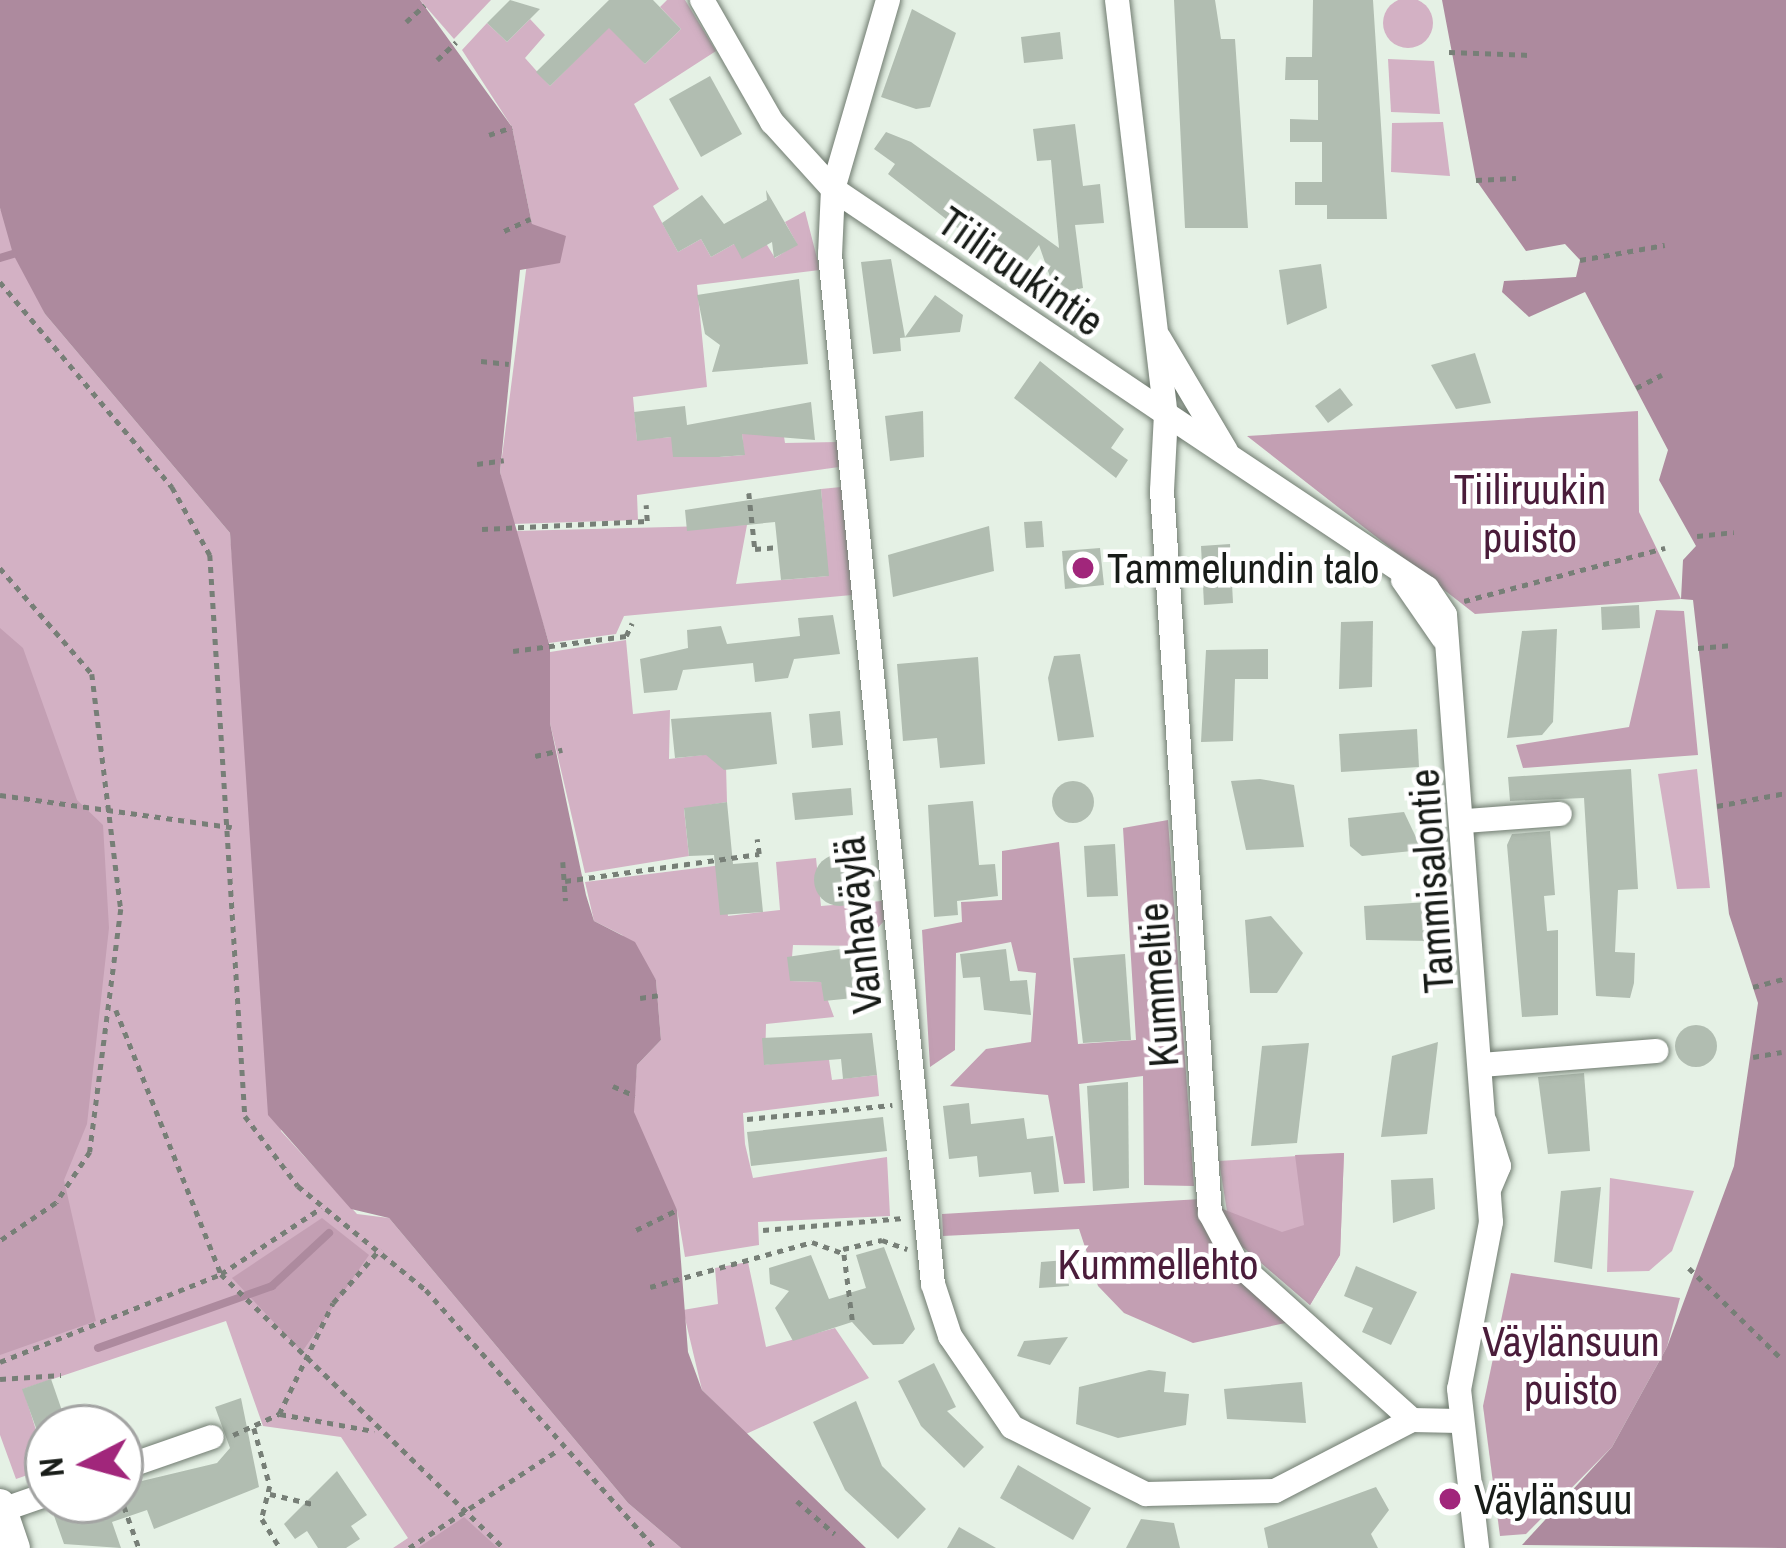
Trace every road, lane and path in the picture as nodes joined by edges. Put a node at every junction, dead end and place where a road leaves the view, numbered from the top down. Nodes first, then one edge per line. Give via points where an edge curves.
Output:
1 (702, 0) edge
2 (888, 0) edge
3 (1117, 0) edge
4 (425, 5) dead end
5 (406, 22) dead end
6 (456, 42) dead end
7 (1449, 52) dead end
8 (1529, 55) dead end
9 (437, 60) dead end
10 (512, 127) dead end
11 (489, 135) dead end
12 (1516, 178) dead end
13 (1476, 180) dead end
14 (833, 189) junction
15 (530, 219) dead end
16 (504, 231) dead end
17 (1665, 245) dead end
18 (1580, 260) dead end
19 (0, 282) edge
20 (1159, 338) junction
21 (481, 361) dead end
22 (509, 364) dead end
23 (1662, 375) dead end
24 (1636, 388) dead end
25 (1189, 398) junction
26 (1166, 414) junction
27 (1226, 451) junction
28 (504, 460) dead end
29 (477, 464) dead end
30 (749, 493) dead end
31 (646, 505) dead end
32 (482, 530) dead end
33 (1734, 532) dead end
34 (1697, 536) dead end
35 (778, 547) dead end
36 (1665, 548) dead end
37 (0, 568) edge
38 (1464, 601) dead end
39 (632, 622) dead end
40 (1730, 645) dead end
41 (1698, 648) dead end
42 (513, 651) dead end
43 (562, 750) dead end
44 (535, 756) dead end
45 (1786, 793) edge
46 (0, 795) edge
47 (1717, 806) dead end
48 (113, 814) junction
49 (1560, 814) dead end
50 (1466, 821) junction
51 (232, 827) junction
52 (757, 839) dead end
53 (563, 862) dead end
54 (566, 881) junction
55 (566, 901) dead end
56 (1786, 978) edge
57 (1753, 987) dead end
58 (658, 995) dead end
59 (640, 998) dead end
60 (116, 1008) junction
61 (1656, 1051) dead end
62 (1782, 1052) dead end
63 (1753, 1057) dead end
64 (1481, 1065) junction
65 (613, 1086) dead end
66 (634, 1096) dead end
67 (915, 1103) junction
68 (747, 1119) dead end
69 (321, 1208) junction
70 (677, 1210) dead end
71 (926, 1216) junction
72 (636, 1230) dead end
73 (764, 1230) dead end
74 (0, 1241) edge
75 (380, 1249) junction
76 (907, 1249) dead end
77 (842, 1253) junction
78 (1689, 1268) dead end
79 (221, 1274) junction
80 (650, 1287) dead end
81 (852, 1320) dead end
82 (1781, 1358) dead end
83 (306, 1361) junction
84 (0, 1362) edge
85 (62, 1375) dead end
86 (0, 1379) edge
87 (279, 1414) junction
88 (1412, 1420) junction
89 (1459, 1421) junction
90 (254, 1428) junction
91 (374, 1431) junction
92 (212, 1437) joint
93 (558, 1450) junction
94 (144, 1461) edge
95 (270, 1494) junction
96 (797, 1501) dead end
97 (314, 1504) dead end
98 (1, 1507) edge
99 (820, 1510) dead end
100 (464, 1512) junction
101 (814, 1516) junction
102 (835, 1534) dead end
103 (15, 1548) edge
104 (280, 1548) edge
105 (409, 1548) edge
106 (504, 1548) edge
107 (655, 1548) edge
108 (1477, 1548) edge

1 - 14 street via 772,122
2 - 14 street, Vanhaväylä
3 - 20 street, Tammisalontie
4 - 5 path
6 - 9 path
7 - 8 path
10 - 11 path
12 - 13 path
14 - 26 street, Tiiliruukintie
14 - 67 street, Vanhaväylä via 830,254
15 - 16 path
17 - 18 path
19 - 51 path via 172,487 210,556
20 - 25 street, Tammisalontie
20 - 26 street, Tammisalontie
21 - 22 path
23 - 24 path
25 - 26 street
25 - 27 street, Tammisalontie
26 - 27 street, Tammisalontie
26 - 88 street, Kummeltie via 1162,491 1210,1213 1236,1262
27 - 50 street, Tammisalontie via 1438,602
28 - 29 path
30 - 35 path via 755,549
31 - 32 path via 647,521
33 - 34 path
36 - 38 path
37 - 48 path via 92,674
39 - 42 path via 626,636
40 - 41 path
43 - 44 path
45 - 47 path
46 - 48 path
48 - 51 path
48 - 60 path
49 - 50 street
50 - 64 street, Tammisalontie
51 - 69 path via 247,1114
52 - 54 path via 758,854
53 - 54 path
54 - 55 path
56 - 57 path
58 - 59 path
60 - 74 path via 79,1179
60 - 79 path
61 - 64 street
62 - 63 path
64 - 89 street, Tammisalontie via 1485,1122 1478,1142 1489,1189 1489,1267
65 - 66 path
67 - 68 path
67 - 71 street, Vanhaväylä
69 - 75 path
69 - 79 path
70 - 72 path
71 - 73 path
71 - 88 street, Vanhaväylä via 933,1284 977,1385 1012,1426 1093,1476 1172,1499 1251,1497 1308,1480
75 - 83 path via 333,1303
75 - 93 path
76 - 77 path via 882,1240
77 - 80 path via 812,1243
77 - 81 path
78 - 82 path
79 - 83 path
79 - 84 path
83 - 87 path
83 - 91 path
85 - 86 path
87 - 90 path
87 - 91 path
88 - 89 street
89 - 108 street
90 - 92 path
90 - 95 path
91 - 100 path
92 - 94 street
93 - 100 path
93 - 107 path
95 - 97 path
95 - 104 path via 262,1519
96 - 101 path
98 - 103 main road
99 - 101 path
100 - 105 path
100 - 106 path
101 - 102 path

